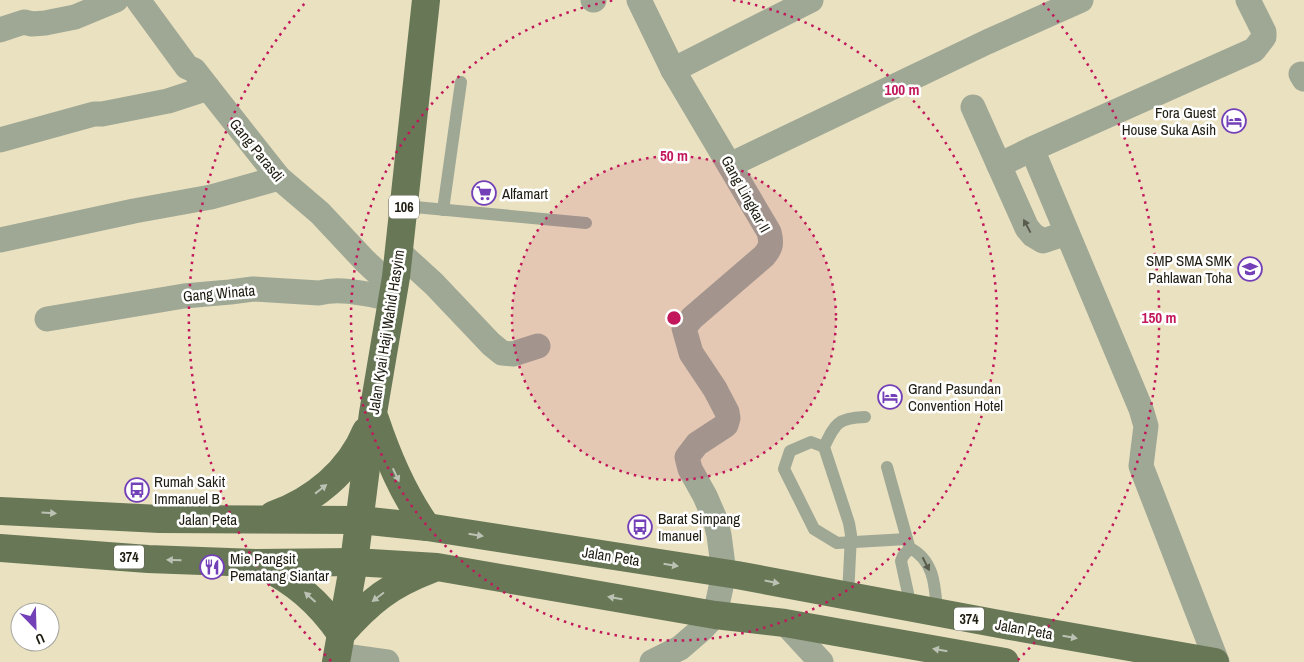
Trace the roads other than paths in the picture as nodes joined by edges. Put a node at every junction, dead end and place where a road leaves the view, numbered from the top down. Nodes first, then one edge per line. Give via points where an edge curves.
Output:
1 (116, 0) edge
2 (138, 0) edge
3 (426, 0) edge
4 (639, 0) edge
5 (811, 0) edge
6 (1081, 0) edge
7 (1248, 0) edge
8 (0, 30) edge
9 (673, 70) junction
10 (460, 82) dead end
11 (208, 88) junction
12 (973, 107) dead end
13 (0, 140) edge
14 (1032, 149) junction
15 (730, 165) junction
16 (999, 165) junction
17 (279, 178) junction
18 (404, 206) junction
19 (443, 210) junction
20 (586, 223) dead end
21 (1068, 233) junction
22 (0, 240) edge
23 (396, 276) junction
24 (47, 319) dead end
25 (538, 346) dead end
26 (373, 413) junction
27 (865, 417) dead end
28 (824, 447) junction
29 (887, 467) dead end
30 (0, 510) edge
31 (262, 518) junction
32 (360, 520) junction
33 (428, 527) junction
34 (851, 543) junction
35 (908, 544) junction
36 (0, 548) edge
37 (257, 562) junction
38 (354, 562) junction
39 (437, 567) junction
40 (724, 573) junction
41 (848, 596) junction
42 (924, 610) junction
43 (715, 614) junction
44 (786, 623) junction
45 (338, 650) edge
46 (658, 660) edge
47 (387, 662) edge
48 (821, 662) edge
49 (1005, 662) edge
50 (1216, 662) edge

1 - 8 street via 75,17 45,23 24,22
2 - 11 street, Gang Parasdi via 187,66
3 - 18 main road, Jalan Kyai Haji Wahid Hasyim / 106
4 - 9 street, Gang Lingkar II
5 - 9 street
6 - 15 street
7 - 14 street via 1264,32 1254,50
9 - 15 street, Gang Lingkar II
10 - 19 lane
11 - 13 street via 168,101 94,114
11 - 17 street, Gang Parasdi
12 - 16 street
14 - 16 street
14 - 21 street
15 - 40 street, Gang Lingkar II via 769,232 771,246 684,328 691,352 715,389 728,418 726,425 697,444 687,457 715,519
21 -> 16 street via 1043,241 1033,235
17 - 22 street via 211,197
17 - 23 street, Gang Parasdi via 320,213 378,274
18 - 19 lane
18 - 23 main road, Jalan Kyai Haji Wahid Hasyim / 106
19 - 20 lane
21 - 50 street via 1141,408 1146,426 1141,466
23 - 24 street, Gang Winata via 365,294 253,289 184,296
23 - 25 street via 434,284 502,352 514,354
23 - 26 main road, Jalan Kyai Haji Wahid Hasyim / 106
31 -> 26 main road, 106 via 286,510 327,485 347,464
26 - 32 main road, Jalan Kyai Haji Wahid Hasyim / 106
26 -> 33 main road, 106 via 385,452 402,488
27 - 28 lane via 843,420 834,427
28 - 34 lane via 849,523
28 - 34 lane via 811,442 790,451 784,469 814,529 837,543
29 - 35 lane
30 -> 31 main road, Jalan Peta / 374 via 160,519
31 - 32 main road, Jalan Peta / 374
32 - 33 main road, Jalan Peta / 374
32 - 38 main road, Jalan Kyai Haji Wahid Hasyim
33 -> 40 main road, Jalan Peta / 374
34 - 35 lane
34 - 41 lane
35 - 42 lane via 901,561
35 -> 42 lane via 924,557 934,584
37 -> 36 main road, 374 via 148,559
37 - 38 main road, 374
45 -> 37 main road via 328,615 312,598 277,572
38 - 39 main road, 374
38 - 45 main road, Jalan Kyai Haji Wahid Hasyim
43 -> 39 main road, 374
39 -> 45 main road via 406,578 378,596 359,613
40 -> 41 main road, Jalan Peta / 374
40 - 43 street, Gang Lingkar II
41 - 42 main road, Jalan Peta / 374
42 -> 50 main road, Jalan Peta / 374
43 - 44 main road, 374
43 - 46 street via 680,648
44 - 48 street
49 -> 44 main road, 374
45 - 47 street

